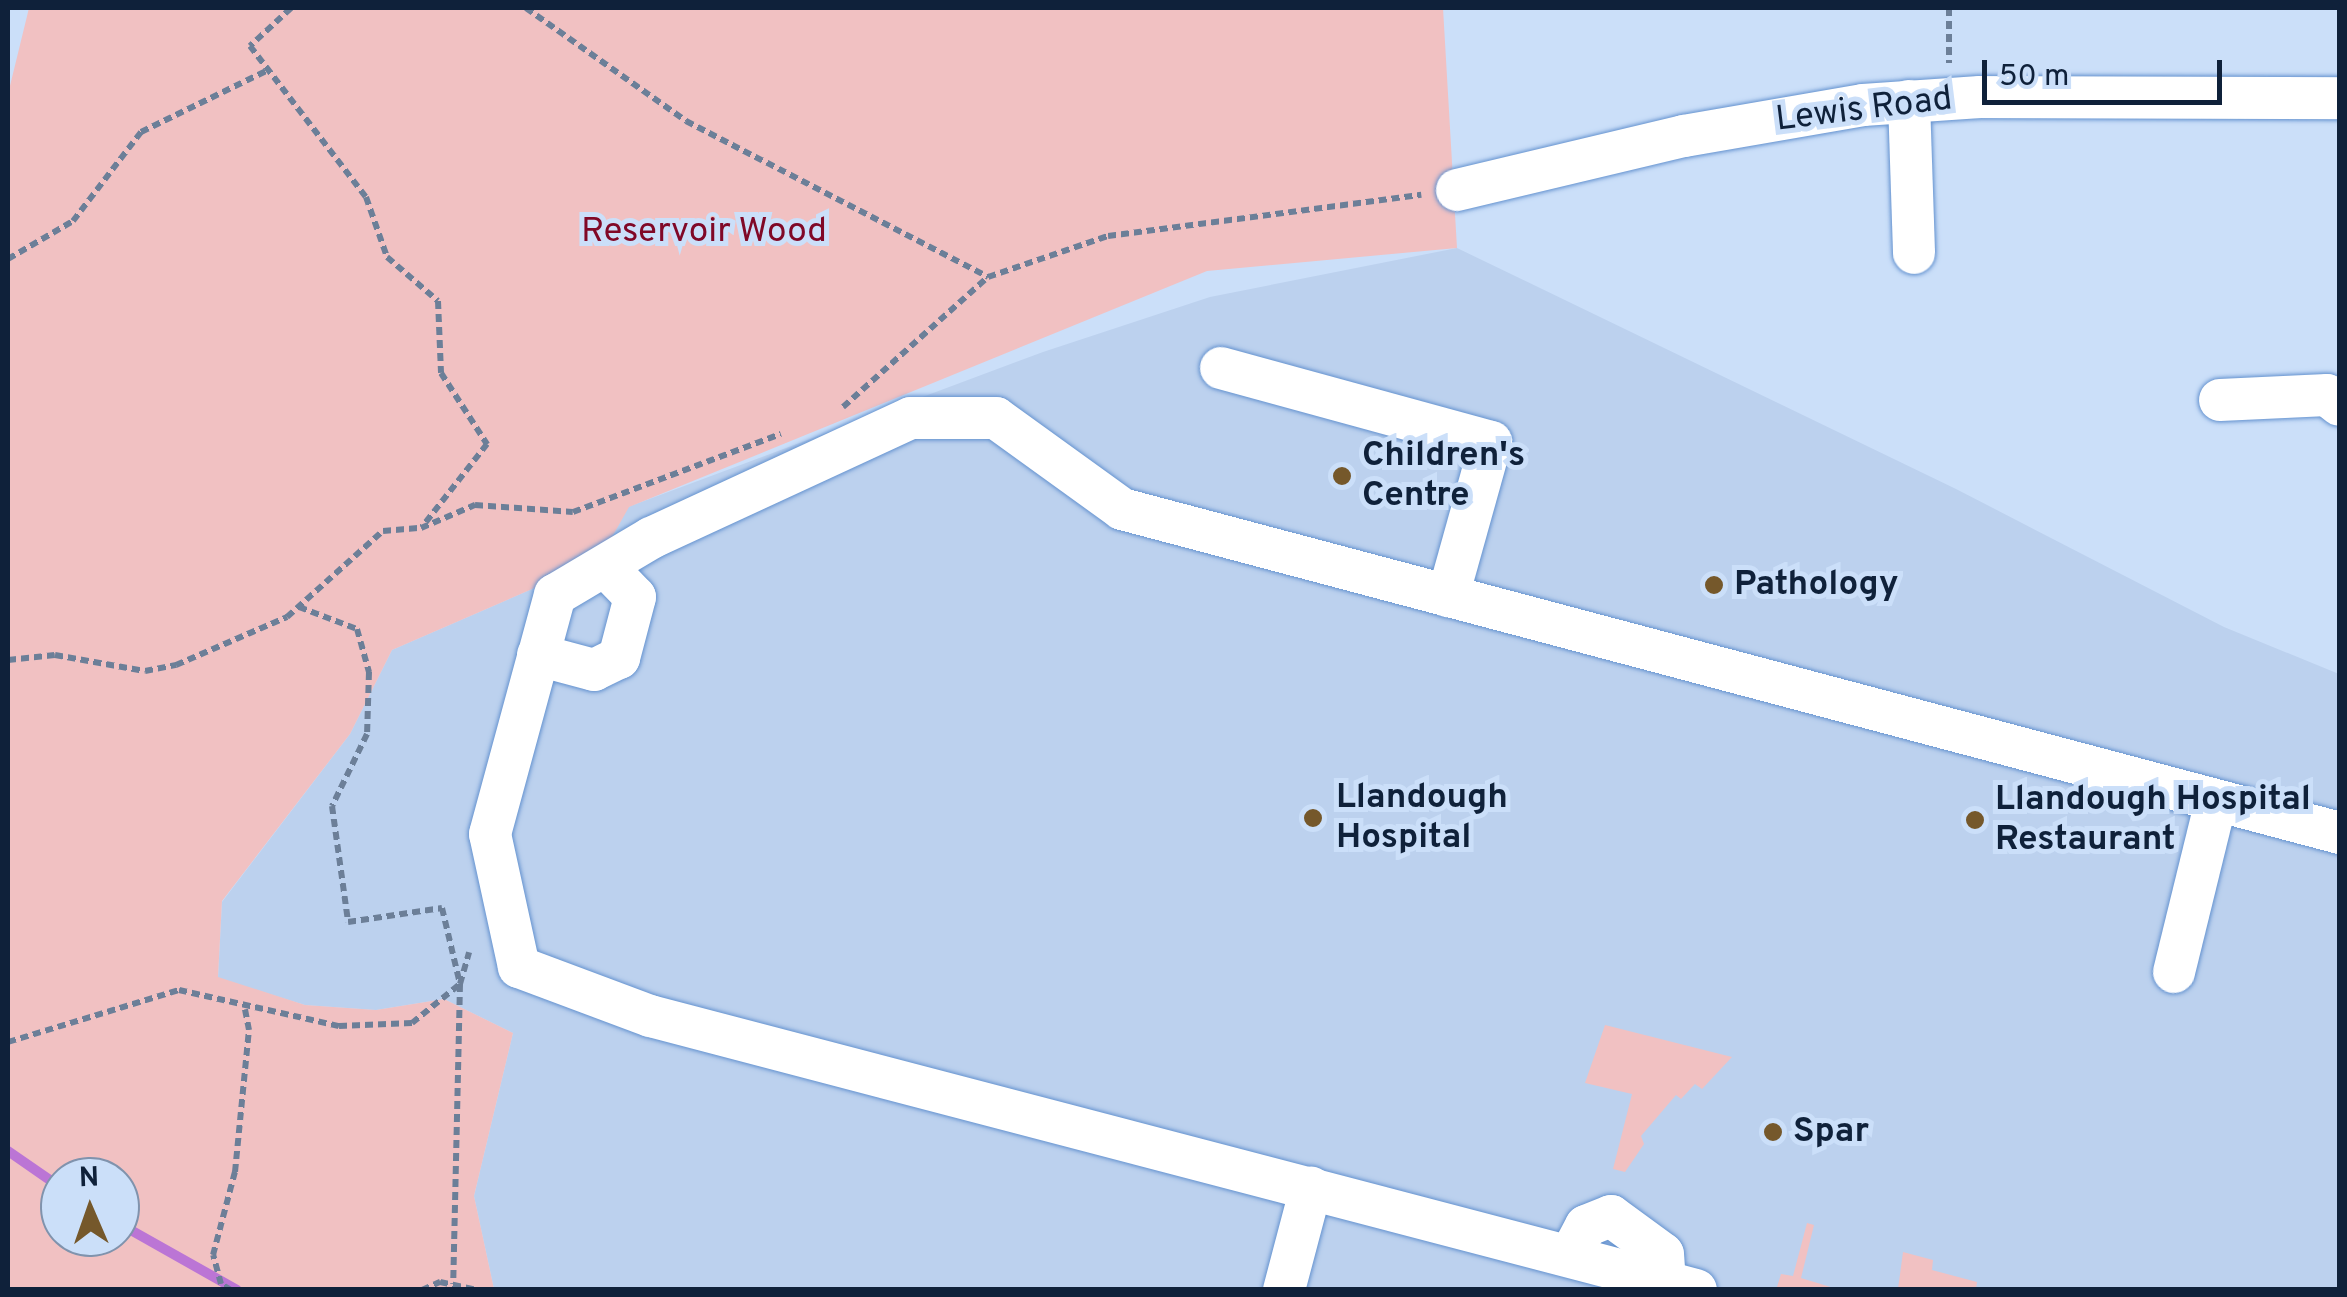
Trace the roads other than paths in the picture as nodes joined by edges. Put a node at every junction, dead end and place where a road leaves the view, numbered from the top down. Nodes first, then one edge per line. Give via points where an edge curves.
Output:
1 (2340, 98) edge
2 (1929, 100) junction
3 (1457, 190) road end
4 (1914, 252) dead end
5 (1221, 368) dead end
6 (2220, 400) dead end
7 (2340, 405) edge
8 (604, 566) junction
9 (1448, 596) junction
10 (538, 655) junction
11 (2216, 801) junction
12 (2340, 834) edge
13 (2174, 972) dead end
14 (1311, 1188) junction
15 (1680, 1285) edge
16 (1284, 1290) edge

1 - 2 street, Lewis Road
2 - 3 street, Lewis Road via 1684,136
2 - 4 street
5 - 9 street via 1491,442
6 - 7 street via 2327,395
8 - 9 street via 911,418 955,416 996,418 1122,509
8 - 10 street via 555,595
8 - 10 street via 635,597 619,658 594,670
9 - 11 street
10 - 14 street via 490,834 519,967 650,1016
11 - 12 street
11 - 13 street
14 - 15 street
14 - 16 street

